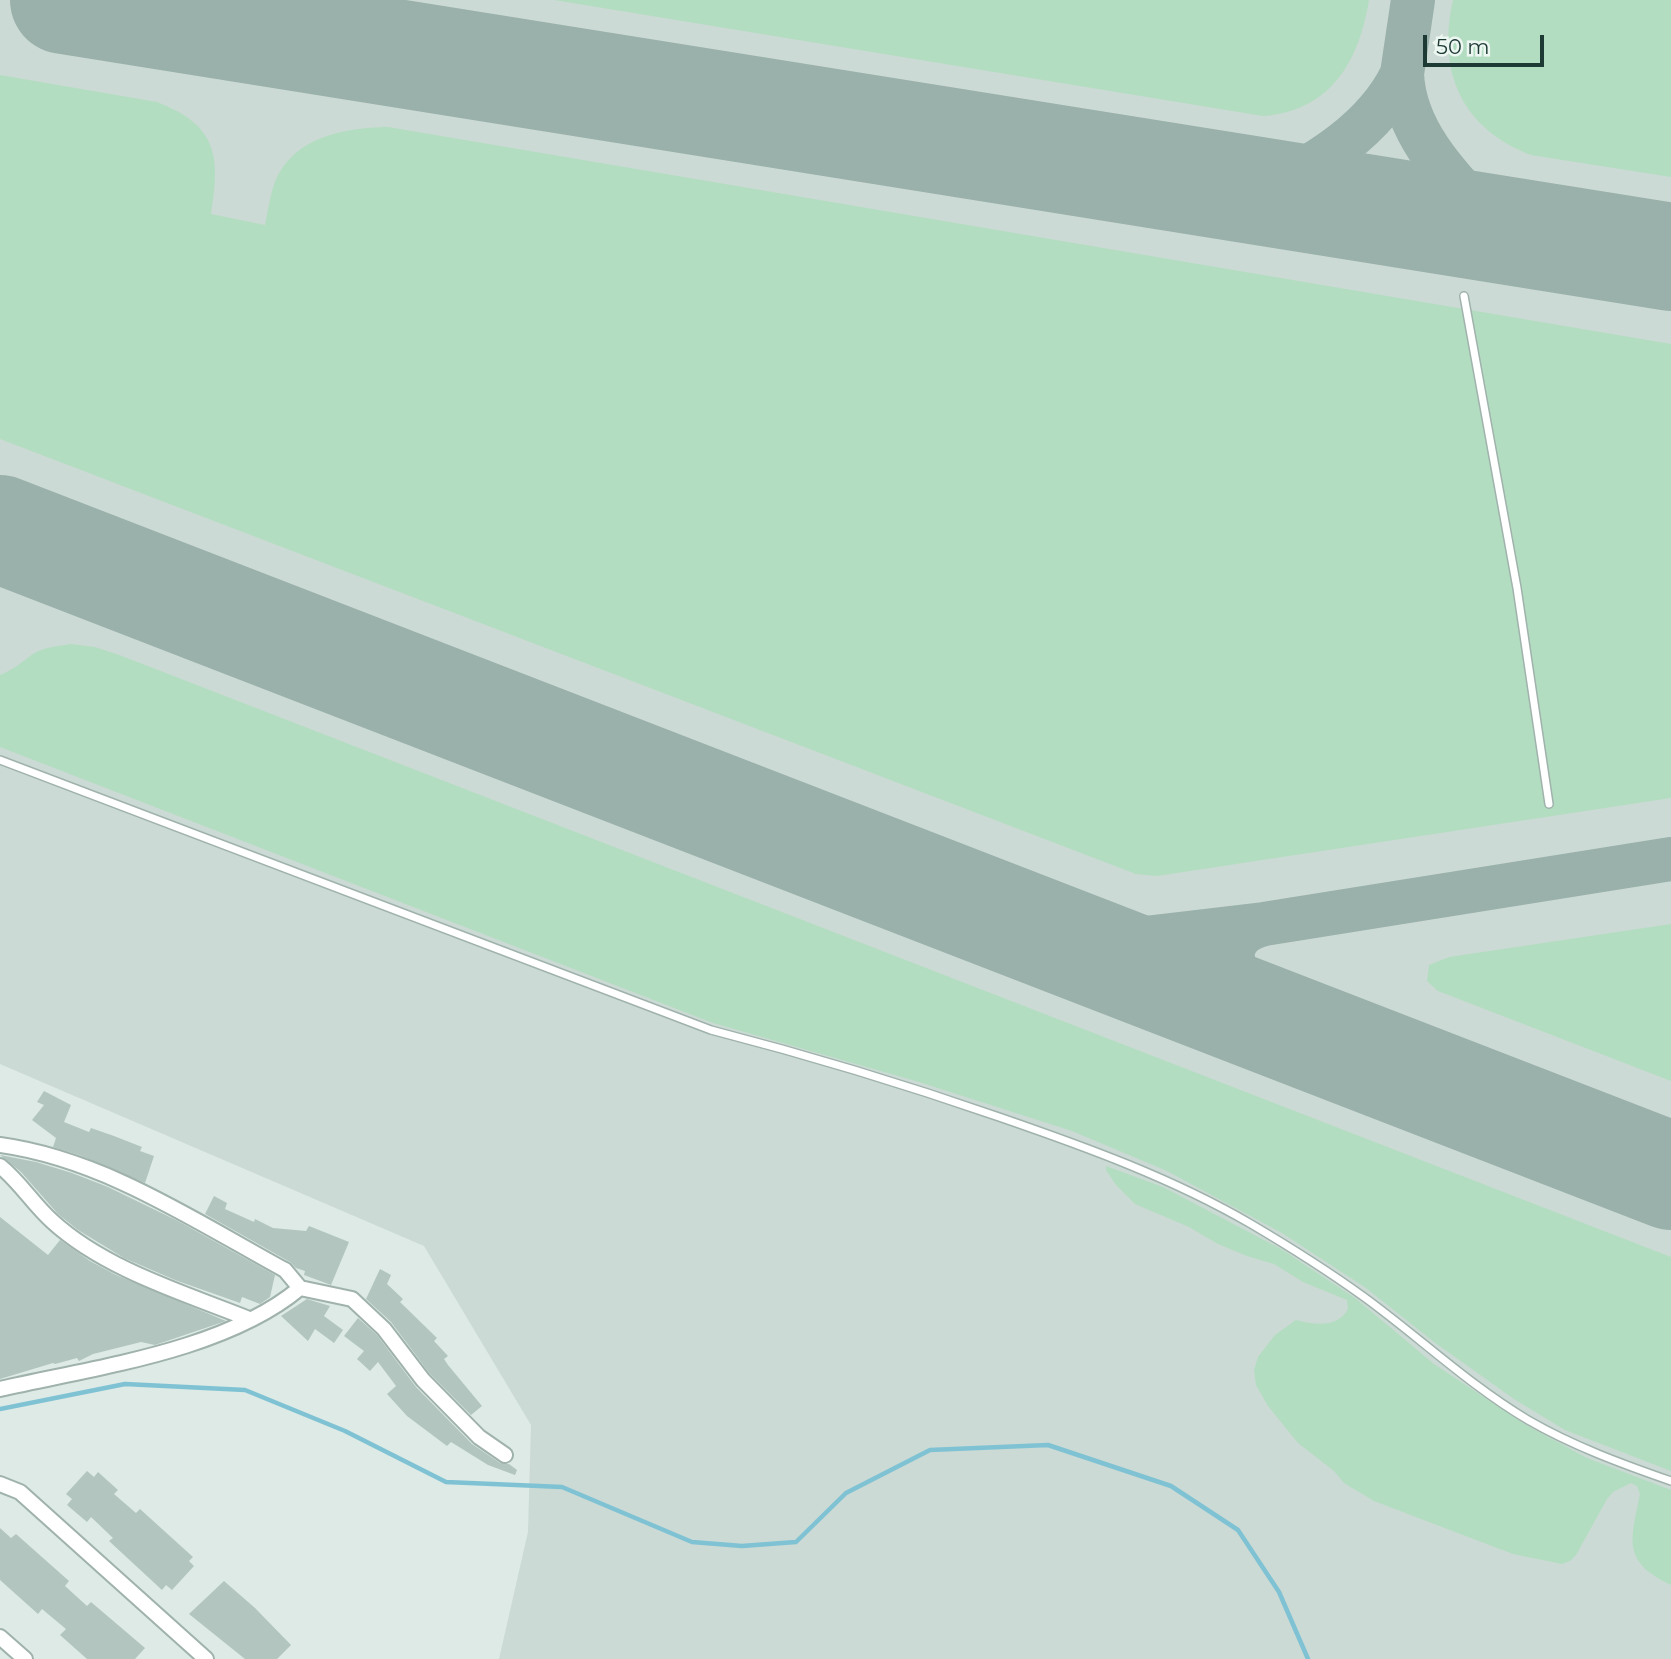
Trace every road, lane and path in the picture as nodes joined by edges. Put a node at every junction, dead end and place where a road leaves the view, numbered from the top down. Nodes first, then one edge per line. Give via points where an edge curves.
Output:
1 (1464, 296) dead end
2 (0, 760) edge
3 (1549, 804) dead end
4 (0, 1146) edge
5 (0, 1166) edge
6 (300, 1288) junction
7 (249, 1319) junction
8 (0, 1389) edge
9 (505, 1455) dead end
10 (1671, 1481) edge
11 (0, 1483) edge
12 (0, 1637) edge
13 (25, 1659) edge
14 (206, 1659) edge

1 - 3 lane via 1517,589
2 - 10 lane via 711,1030 920,1090 1172,1182 1305,1256 1527,1419 1575,1445
4 - 6 street via 113,1177 285,1270
5 - 7 street via 52,1221 87,1247 149,1280
6 - 7 street via 279,1305
6 - 9 street via 352,1300 384,1329 423,1380 479,1437
7 - 8 street via 203,1341
11 - 14 street via 20,1492
12 - 13 street

